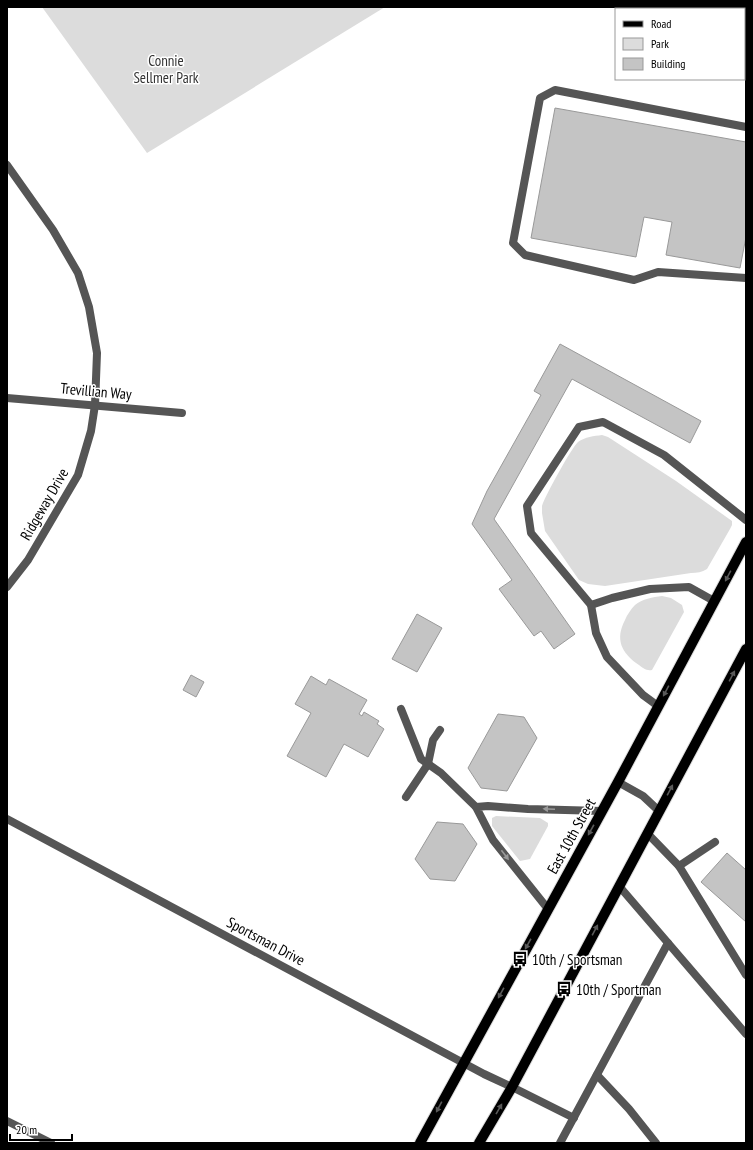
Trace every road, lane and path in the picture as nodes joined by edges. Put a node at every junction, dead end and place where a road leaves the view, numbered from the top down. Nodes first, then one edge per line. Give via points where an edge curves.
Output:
1 (746, 128) edge
2 (7, 166) edge
3 (746, 278) edge
4 (7, 398) edge
5 (95, 405) junction
6 (182, 413) dead end
7 (746, 520) edge
8 (746, 542) edge
9 (7, 587) edge
10 (714, 601) junction
11 (591, 605) junction
12 (746, 650) edge
13 (658, 706) junction
14 (401, 709) dead end
15 (440, 730) dead end
16 (428, 764) junction
17 (618, 782) junction
18 (406, 797) dead end
19 (476, 807) junction
20 (602, 811) junction
21 (659, 811) junction
22 (7, 819) edge
23 (647, 833) junction
24 (715, 842) dead end
25 (679, 866) junction
26 (618, 886) junction
27 (548, 909) junction
28 (668, 943) junction
29 (746, 975) edge
30 (746, 1034) edge
31 (464, 1062) junction
32 (597, 1075) junction
33 (512, 1087) junction
34 (574, 1118) junction
35 (7, 1121) edge
36 (51, 1143) edge
37 (420, 1143) edge
38 (479, 1143) edge
39 (560, 1143) edge
40 (656, 1143) edge

1 - 3 street via 555,90 540,98 513,243 525,255 634,280 658,272
2 - 5 street, Ridgeway Drive via 53,230 78,273 89,307 97,353
4 - 5 street, Trevillian Way
5 - 6 street, Trevillian Way
5 - 9 street, Ridgeway Drive via 91,431 78,475 28,560
7 - 11 street via 664,455 603,422 580,426 527,506 531,532
8 -> 10 main road, East 10th Street
10 - 11 street via 689,587 650,589
10 -> 13 main road, East 10th Street
11 - 13 street via 596,633 607,657 643,695
21 -> 12 main road
13 - 17 main road, East 10th Street
14 - 16 street via 421,759
15 - 16 street via 433,740
16 - 18 street
16 - 19 street
17 - 20 main road, East 10th Street
17 - 21 street via 642,796
20 -> 19 street
19 -> 27 street via 494,840
20 -> 27 main road, East 10th Street
21 - 23 main road
22 - 31 street, Sportsman Drive
23 - 25 street
23 - 26 main road
24 - 25 street
25 - 29 street
26 - 28 street
33 -> 26 main road
27 -> 31 main road, East 10th Street
28 - 30 street
28 - 32 street
31 - 33 street, Sportsman Drive
31 -> 37 main road, East 10th Street
32 - 34 street
32 - 40 street
33 - 34 street, Sportsman Drive
38 -> 33 main road
34 - 39 street
35 - 36 street

